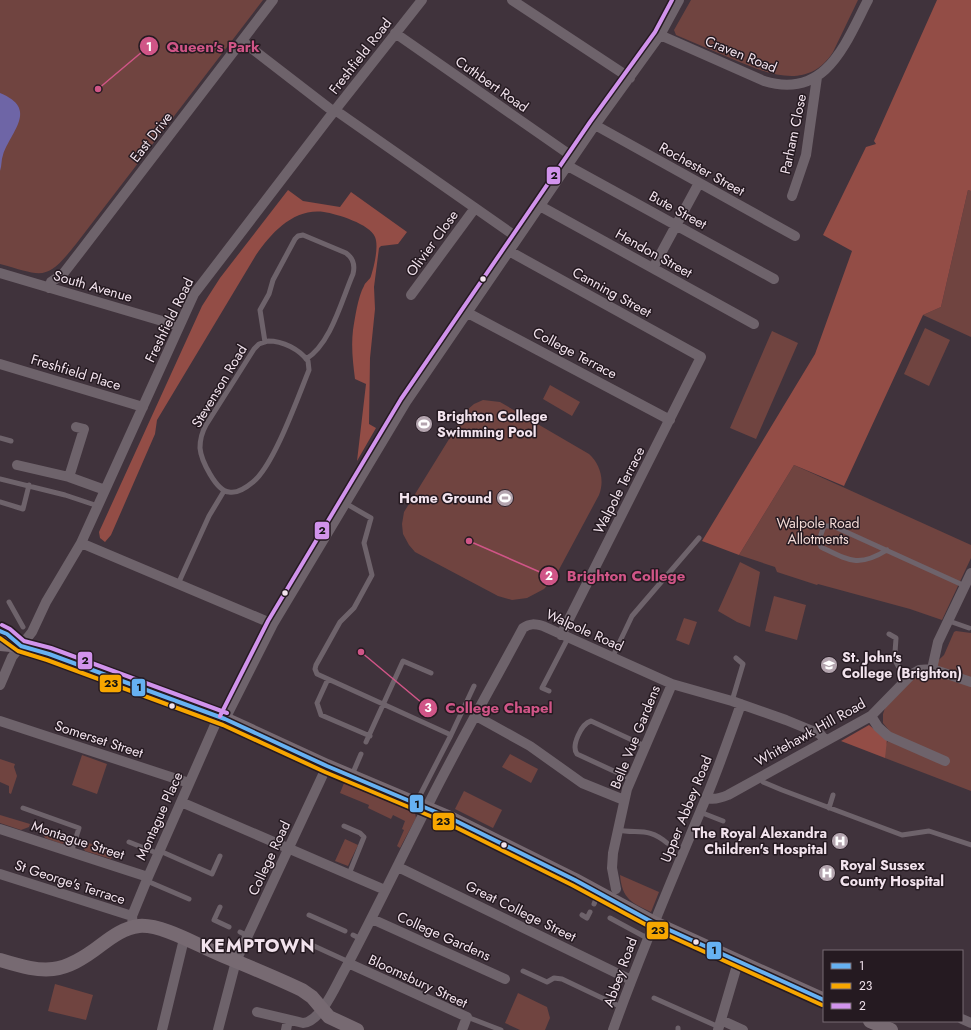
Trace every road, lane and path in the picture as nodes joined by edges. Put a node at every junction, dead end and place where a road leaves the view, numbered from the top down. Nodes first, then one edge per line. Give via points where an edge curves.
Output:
1 (273, 0) edge
2 (512, 0) edge
3 (679, 0) edge
4 (868, 0) edge
5 (420, 1) edge
6 (395, 33) junction
7 (660, 35) junction
8 (242, 41) junction
9 (817, 77) junction
10 (630, 78) junction
11 (334, 111) junction
12 (595, 125) junction
13 (571, 161) junction
14 (699, 184) junction
15 (792, 196) dead end
16 (540, 206) junction
17 (475, 208) junction
18 (676, 225) junction
19 (795, 236) dead end
20 (518, 238) junction
21 (510, 250) junction
22 (652, 268) junction
23 (0, 273) edge
24 (774, 280) dead end
25 (49, 288) junction
26 (411, 295) dead end
27 (466, 312) junction
28 (754, 324) dead end
29 (179, 326) junction
30 (265, 342) junction
31 (701, 357) joint
32 (306, 359) junction
33 (0, 364) edge
34 (143, 407) junction
35 (670, 420) junction
36 (76, 427) dead end
37 (0, 438) edge
38 (11, 441) dead end
39 (17, 465) dead end
40 (69, 477) junction
41 (0, 479) edge
42 (29, 485) junction
43 (105, 490) junction
44 (224, 491) junction
45 (0, 502) edge
46 (345, 503) junction
47 (98, 506) junction
48 (699, 538) dead end
49 (81, 543) junction
50 (887, 550) junction
51 (968, 581) edge
52 (178, 584) junction
53 (9, 602) dead end
54 (949, 621) junction
55 (273, 624) junction
56 (23, 627) dead end
57 (969, 628) dead end
58 (0, 631) edge
59 (889, 634) dead end
60 (564, 636) junction
61 (0, 644) edge
62 (21, 646) junction
63 (612, 658) junction
64 (736, 658) dead end
65 (932, 670) junction
66 (431, 673) dead end
67 (909, 677) junction
68 (328, 679) junction
69 (971, 682) edge
70 (672, 684) junction
71 (0, 685) edge
72 (474, 686) dead end
73 (549, 691) dead end
74 (737, 702) junction
75 (383, 704) junction
76 (476, 716) junction
77 (871, 716) junction
78 (221, 719) junction
79 (0, 721) edge
80 (451, 735) junction
81 (370, 736) junction
82 (825, 740) junction
83 (366, 742) dead end
84 (645, 746) junction
85 (361, 754) dead end
86 (945, 762) dead end
87 (327, 766) junction
88 (352, 776) junction
89 (759, 776) junction
90 (631, 779) junction
91 (189, 783) junction
92 (833, 795) dead end
93 (706, 798) junction
94 (624, 800) junction
95 (181, 802) junction
96 (421, 806) junction
97 (23, 808) dead end
98 (829, 808) junction
99 (700, 812) junction
100 (723, 821) dead end
101 (344, 826) dead end
102 (0, 829) edge
103 (617, 830) junction
104 (129, 842) dead end
105 (667, 843) dead end
106 (971, 845) edge
107 (289, 848) junction
108 (71, 852) junction
109 (159, 853) junction
110 (220, 856) dead end
111 (398, 866) junction
112 (0, 874) edge
113 (349, 874) junction
114 (147, 879) junction
115 (616, 889) dead end
116 (385, 890) junction
117 (189, 899) dead end
118 (220, 907) dead end
119 (590, 912) dead end
120 (309, 915) dead end
121 (582, 915) dead end
122 (610, 918) dead end
123 (372, 919) junction
124 (133, 922) junction
125 (654, 923) junction
126 (229, 927) dead end
127 (345, 931) dead end
128 (647, 938) junction
129 (184, 939) junction
130 (314, 946) dead end
131 (0, 960) edge
132 (236, 961) junction
133 (348, 962) junction
134 (738, 962) junction
135 (523, 971) dead end
136 (505, 979) dead end
137 (631, 980) junction
138 (654, 998) dead end
139 (823, 1000) edge
140 (621, 1007) junction
141 (322, 1008) junction
142 (257, 1012) dead end
143 (467, 1017) junction
144 (287, 1025) edge
145 (872, 1025) edge
146 (719, 1026) edge
147 (162, 1030) edge
148 (218, 1030) edge
149 (358, 1030) edge
150 (462, 1030) edge
151 (501, 1030) edge
152 (613, 1030) edge
153 (743, 1030) edge
154 (891, 1030) edge

1 - 8 street, East Drive
2 - 10 street
3 - 7 street, Montague Place
4 - 9 street, Craven Road via 841,52 830,67
5 - 6 street, Freshfield Road
6 - 11 street, Freshfield Road
6 - 13 street, Cuthbert Road
7 - 9 street, Craven Road via 771,83 797,84
7 - 10 street, Montague Place
8 - 11 street
8 - 25 street, East Drive via 68,267
9 - 15 street, Parham Close via 806,155
10 - 12 street, Montague Place
11 - 17 street
11 - 29 street, Freshfield Road via 204,279
12 - 13 street, Montague Place
12 - 14 street, Rochester Street
13 - 16 street, Montague Place
13 - 18 street, Bute Street
14 - 18 street
14 - 19 street, Rochester Street
16 - 20 street, Montague Place
16 - 22 street, Hendon Street
17 - 20 street
17 - 26 street, Olivier Close
18 - 22 street
18 - 24 street, Bute Street
20 - 21 street, Montague Place
21 - 27 street, Montague Place
21 - 31 street, Canning Street
22 - 28 street, Hendon Street
23 - 25 street, South Avenue
25 - 29 street, South Avenue
27 - 35 street, College Terrace
27 - 46 street, Montague Place via 406,402
29 - 34 street, Freshfield Road
30 - 32 lane, Stevenson Road via 286,345
30 - 32 lane via 260,310 294,239 304,235 348,254 354,267 324,341 317,351
30 - 44 lane, Stevenson Road via 259,344 252,353 206,425 202,436 201,453 216,483
31 - 35 street, Walpole Terrace
32 - 44 lane via 309,370 269,462 259,477 246,487 234,492
33 - 34 street, Freshfield Place
34 - 43 street, Freshfield Road
35 - 60 street, Walpole Terrace
36 - 40 street via 84,429
37 - 38 lane
39 - 40 street
40 - 43 street
41 - 42 lane
42 - 45 lane via 22,509
42 - 47 lane
43 - 47 street, Freshfield Road
44 - 52 lane via 209,516
46 - 55 street, Montague Place
46 - 68 lane via 371,518 364,543 372,575 354,608 340,622 316,666 317,674
47 - 49 street, Freshfield Road
48 - 63 lane via 632,616
49 - 52 street
49 - 62 street, Freshfield Road via 46,602 32,632
50 - 50 lane via 830,525 824,526 819,540 821,547 853,561
50 - 51 lane
51 - 54 street
52 - 55 street
53 - 56 lane
54 - 57 lane
54 - 65 street via 936,647
55 - 78 street, Montague Place
58 - 62 street
59 - 67 lane via 896,638 896,664
60 - 63 street, Walpole Road
60 - 73 lane via 542,688
60 - 76 street, Walpole Road via 537,624 523,628
61 - 62 street
62 - 71 street, Freshfield Road via 12,657
62 - 78 street via 49,654
63 - 70 street, Walpole Road
64 - 74 lane via 743,664
65 - 67 street, Whitehawk Hill Road via 919,670
65 - 69 street
66 - 75 lane via 403,661
67 - 77 street, Whitehawk Hill Road
68 - 75 lane
68 - 81 lane via 317,703 321,715
70 - 74 street, Walpole Road
70 - 84 street, Belle Vue Gardens
72 - 80 lane
74 - 82 street, Walpole Road via 819,733
74 - 93 street, Upper Abbey Road
75 - 80 lane
75 - 81 lane
76 - 94 street, Belle Vue Gardens via 530,746 582,783
76 - 96 street, Walpole Road
77 - 82 street, Whitehawk Hill Road
77 - 86 street via 888,736
78 - 87 street
78 - 91 street, Montague Place
79 - 91 street, Somerset Street
80 - 96 lane
81 - 83 lane
82 - 89 street, Whitehawk Hill Road
84 - 90 street, Belle Vue Gardens
84 - 90 lane via 591,721 585,725 574,745 577,754
85 - 88 lane
87 - 88 street
87 - 107 street, College Road
88 - 96 street
89 - 93 street, Whitehawk Hill Road via 722,798
89 - 98 lane via 763,782 794,792
90 - 94 street, Belle Vue Gardens
91 - 95 street, Montague Place
92 - 98 lane
93 - 99 street, Upper Abbey Road
94 - 103 street, Belle Vue Gardens
95 - 107 street
95 - 109 street, Montague Place
96 - 111 street, Walpole Road
96 - 125 street via 485,836 596,899
97 - 108 lane via 80,828
98 - 106 lane via 902,835 929,831
99 - 100 lane
99 - 125 street, Upper Abbey Road
101 - 113 lane via 364,837
102 - 108 street, Montague Street
103 - 105 lane via 647,832 659,836
103 - 115 street, Belle Vue Gardens via 612,868
104 - 109 lane
107 - 113 street
107 - 132 street, College Road via 244,934
108 - 114 street, Montague Street
109 - 110 lane via 212,874
109 - 114 street, Montague Place
111 - 116 street, Walpole Road
111 - 137 street, Great College Street
112 - 124 street, St George's Terrace via 105,908
113 - 116 street
114 - 117 lane
114 - 124 street, Montague Place
116 - 123 street, Walpole Road
118 - 126 lane via 214,920
119 - 121 lane via 587,918
120 - 127 lane
122 - 128 lane
123 - 133 street, Walpole Road via 357,937
123 - 136 street, College Gardens
124 - 129 street
124 - 131 street via 85,957 62,967 36,970
125 - 128 street, Abbey Road
125 - 134 street
128 - 137 street, Abbey Road
129 - 132 street
129 - 147 street
130 - 133 lane
132 - 141 street via 302,990
132 - 148 street, College Road
133 - 141 street, Walpole Road
133 - 143 street, Bloomsbury Street
134 - 139 street
134 - 146 street
135 - 140 lane via 547,982 557,978 565,980
137 - 140 street, Abbey Road
138 - 146 lane
140 - 152 street, Abbey Road
141 - 144 street, Walpole Road via 317,1016 307,1023
141 - 149 street via 332,1019
142 - 144 street
143 - 150 street, Bloomsbury Street
143 - 151 lane
145 - 154 street
146 - 153 street

